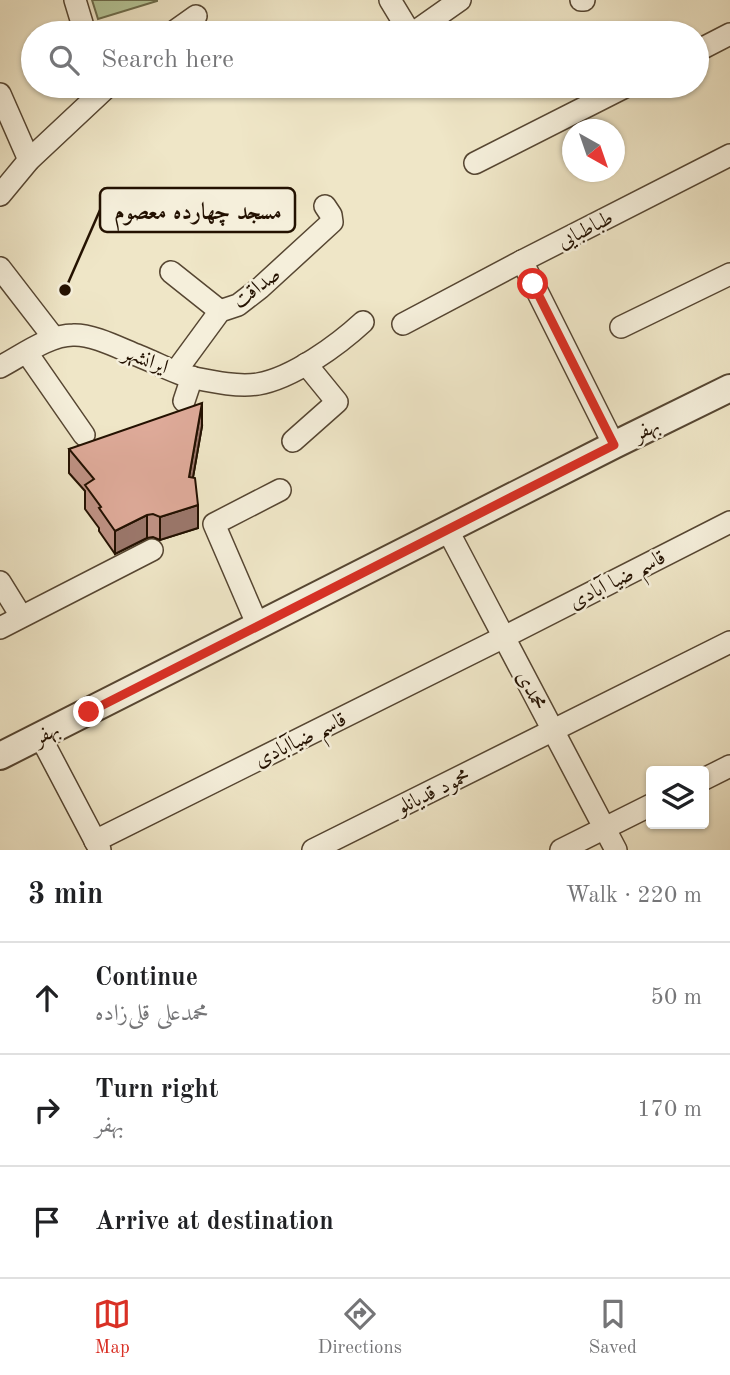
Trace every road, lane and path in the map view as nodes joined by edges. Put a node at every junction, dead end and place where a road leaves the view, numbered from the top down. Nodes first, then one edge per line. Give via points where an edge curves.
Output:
1 (75, 0) edge
2 (390, 0) edge
3 (460, 0) edge
4 (196, 16) dead end
5 (81, 21) edge
6 (189, 21) edge
7 (404, 21) edge
8 (429, 21) edge
9 (730, 34) edge
10 (709, 45) edge
11 (0, 94) edge
12 (95, 98) edge
13 (604, 98) edge
14 (730, 155) edge
15 (29, 160) junction
16 (475, 163) dead end
17 (0, 195) edge
18 (325, 206) dead end
19 (522, 261) junction
20 (0, 268) edge
21 (171, 272) dead end
22 (730, 274) edge
23 (220, 311) junction
24 (363, 322) dead end
25 (403, 324) dead end
26 (621, 327) dead end
27 (54, 338) junction
28 (27, 353) junction
29 (306, 364) junction
30 (0, 367) edge
31 (184, 374) junction
32 (730, 388) edge
33 (184, 401) dead end
34 (84, 435) dead end
35 (293, 441) dead end
36 (614, 445) junction
37 (280, 490) dead end
38 (730, 522) edge
39 (447, 529) junction
40 (152, 550) dead end
41 (0, 582) edge
42 (21, 616) junction
43 (258, 626) junction
44 (0, 628) edge
45 (504, 637) junction
46 (730, 642) edge
47 (554, 731) junction
48 (40, 736) junction
49 (1, 753) edge
50 (730, 766) edge
51 (709, 776) edge
52 (646, 808) edge
53 (605, 828) junction
54 (97, 845) edge
55 (313, 850) edge
56 (561, 850) edge
57 (616, 850) edge

1 - 5 street
2 - 7 street
3 - 8 street
4 - 6 street
9 - 10 street
11 - 15 street
12 - 15 street
13 - 16 street
14 - 19 street, طباطبایی
15 - 17 street
18 - 23 street, صداقت via 332,222 260,288 238,305
19 - 25 street, طباطبایی
19 - 36 street
20 - 27 street
21 - 23 street
22 - 26 street
23 - 31 street, صداقت
24 - 29 street, ایرانشهر
27 - 28 street
27 - 31 street, ایرانشهر via 74,334 93,338
28 - 30 street
28 - 34 street
29 - 31 street, ایرانشهر via 259,384 239,385
29 - 35 street via 337,402
31 - 33 street, صداقت
32 - 36 street, بهفر
36 - 39 street, بهفر
37 - 43 street via 214,524
38 - 45 street, قاسم ضیا آبادی
39 - 43 street, بهفر
39 - 45 street, محمدی
40 - 42 street
41 - 42 street
42 - 44 street
43 - 48 street, بهفر
45 - 47 street, محمدی
45 - 54 street, قاسم ضیاآبادی
46 - 47 street, محمود قدیانلو
47 - 53 street, محمدی
47 - 55 street, محمود قدیانلو
48 - 49 street, بهفر
48 - 54 street
50 - 51 street
52 - 53 street
53 - 56 street
53 - 57 street, محمدی

